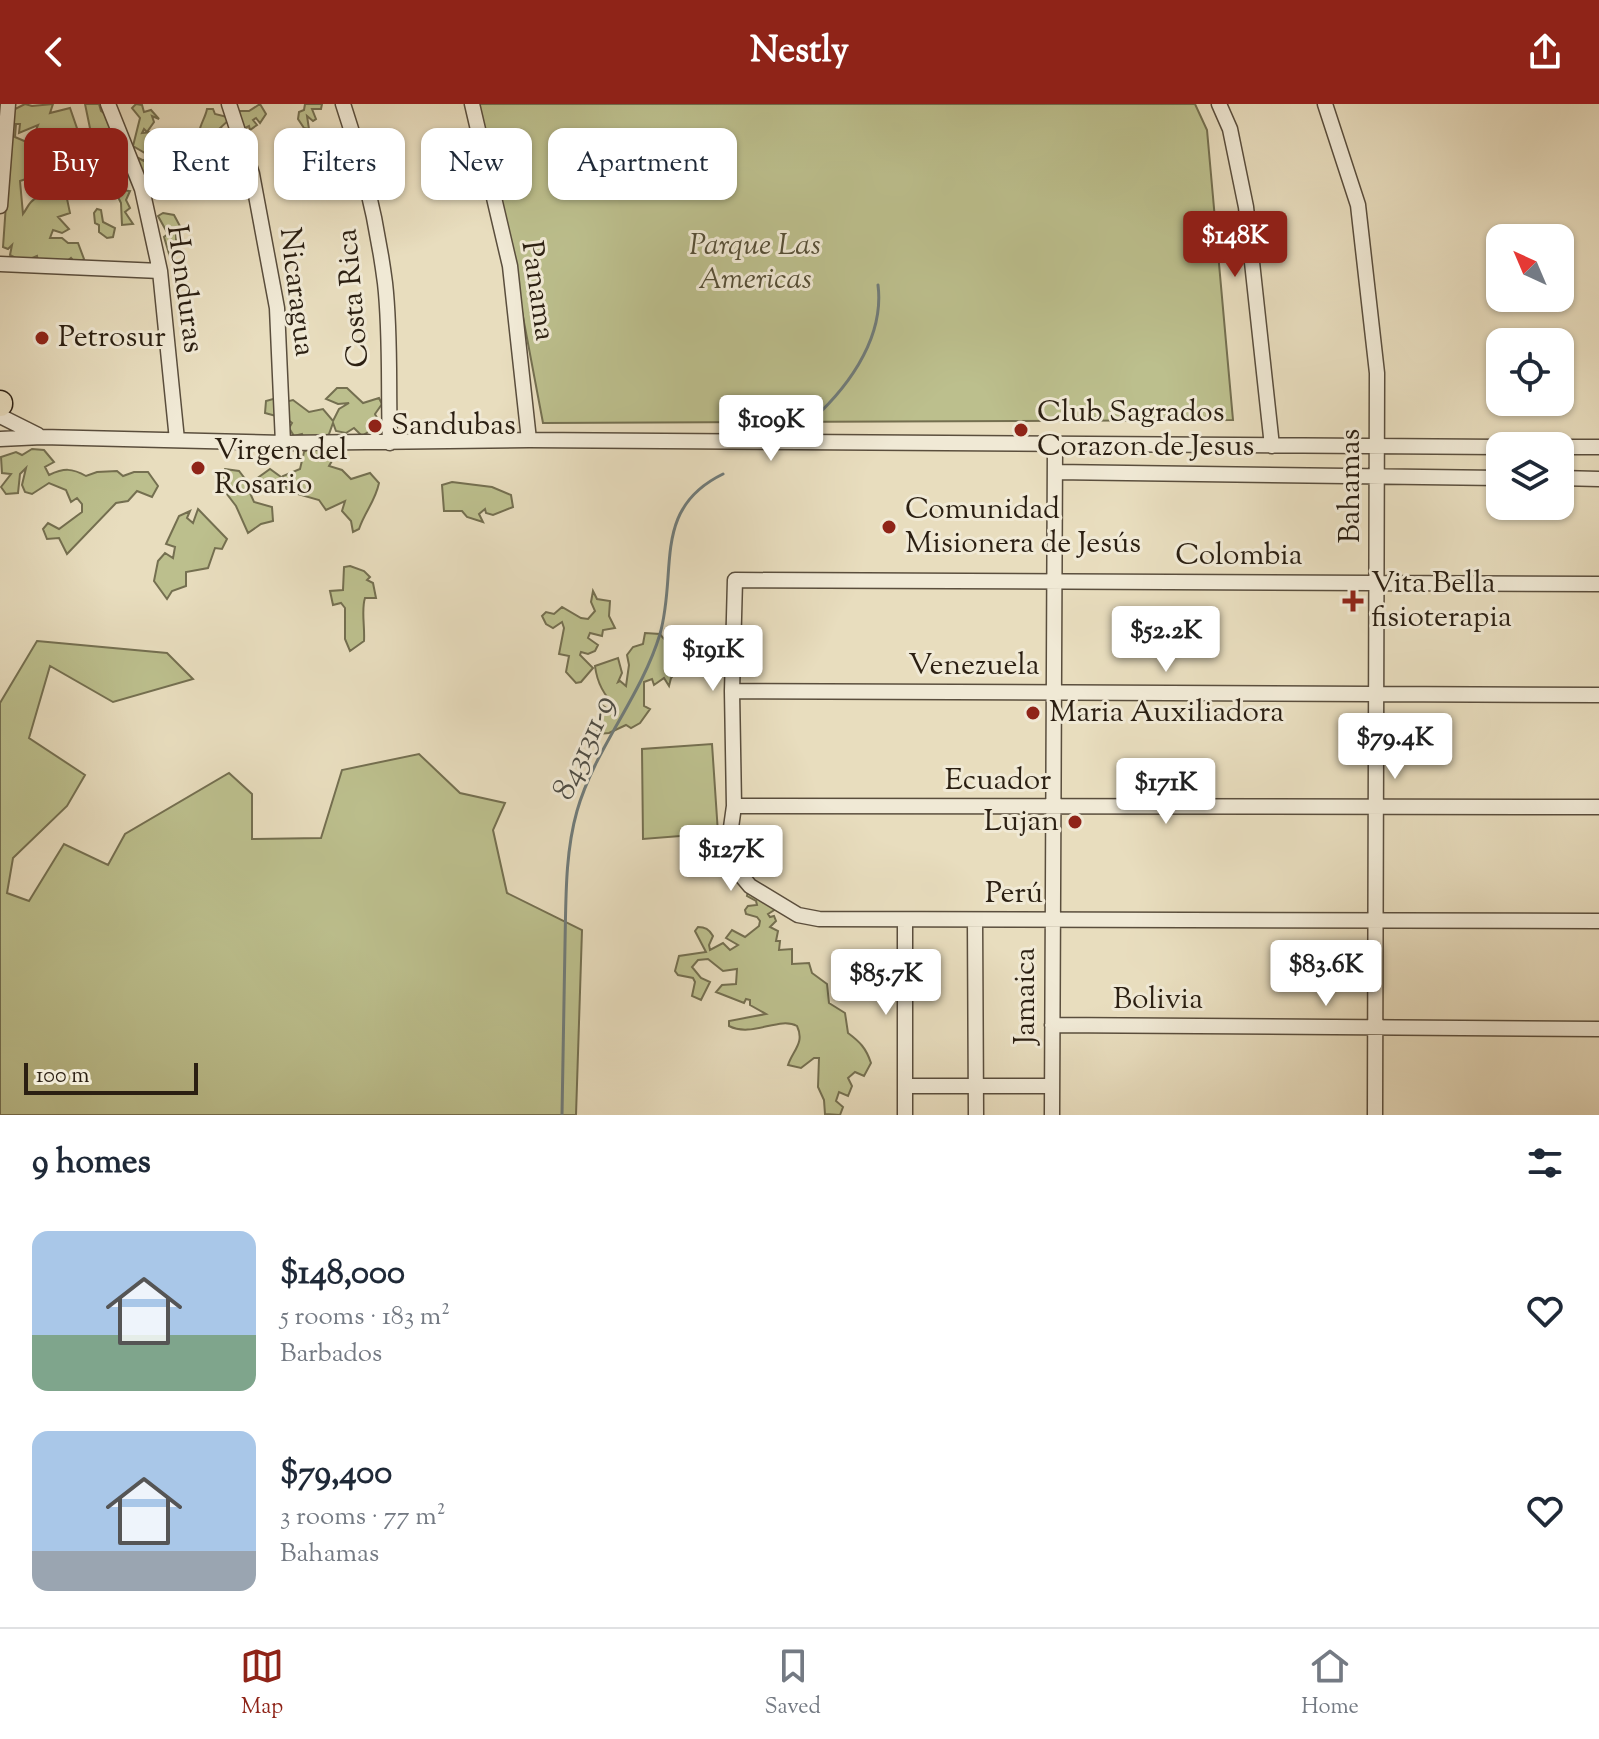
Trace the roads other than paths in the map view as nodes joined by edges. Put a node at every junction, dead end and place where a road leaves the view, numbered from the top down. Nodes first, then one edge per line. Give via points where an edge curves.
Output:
1 (108, 104) edge
2 (229, 104) edge
3 (343, 104) edge
4 (472, 104) edge
5 (1219, 104) edge
6 (1325, 104) edge
7 (11, 106) edge
8 (0, 206) edge
9 (0, 264) edge
10 (160, 271) junction
11 (0, 416) edge
12 (42, 437) junction
13 (0, 439) edge
14 (177, 440) junction
15 (529, 440) junction
16 (283, 443) junction
17 (390, 443) junction
18 (1055, 445) junction
19 (1272, 446) junction
20 (1377, 447) junction
21 (1486, 447) edge
22 (1574, 447) edge
23 (1599, 447) edge
24 (1055, 472) junction
25 (1377, 476) junction
26 (1486, 478) edge
27 (1574, 478) edge
28 (1599, 479) edge
29 (735, 580) joint
30 (1055, 581) junction
31 (1377, 583) junction
32 (1599, 584) edge
33 (732, 691) junction
34 (1054, 692) junction
35 (1376, 694) junction
36 (1599, 695) edge
37 (734, 806) junction
38 (1054, 807) junction
39 (1376, 807) junction
40 (1599, 807) edge
41 (905, 920) junction
42 (975, 920) junction
43 (1053, 920) junction
44 (1376, 921) junction
45 (1599, 921) edge
46 (1052, 1025) junction
47 (1375, 1027) junction
48 (1599, 1029) edge
49 (905, 1086) junction
50 (976, 1086) junction
51 (1052, 1086) junction
52 (905, 1115) edge
53 (976, 1115) edge
54 (1052, 1115) edge
55 (1375, 1115) edge

1 - 10 street, Honduras via 142,189
2 - 16 street, Nicaragua via 252,174 277,308
3 - 17 street, Costa Rica via 359,151 383,273
4 - 15 street, Panama via 510,266
5 - 19 street via 1230,129 1246,207
6 - 20 street, Bahamas via 1358,205 1377,373
7 - 8 street
9 - 10 street
10 - 14 street, Honduras
11 - 12 street
12 - 13 street
12 - 14 street
14 - 16 street
15 - 17 street
15 - 18 street
16 - 17 street
18 - 19 street
18 - 24 street, Jamaica
19 - 20 street
20 - 21 street
20 - 25 street, Bahamas
22 - 23 street
24 - 25 street
24 - 30 street, Jamaica
25 - 26 street
25 - 31 street, Bahamas
27 - 28 street
29 - 30 street, Colombia
29 - 33 street, Perú
30 - 31 street, Colombia
30 - 34 street, Jamaica
31 - 32 street, Colombia
31 - 35 street, Bahamas
33 - 34 street, Venezuela
33 - 37 street, Perú
34 - 35 street, Venezuela
34 - 38 street, Jamaica
35 - 36 street, Venezuela
35 - 39 street, Bahamas
37 - 38 street, Ecuador
37 - 41 street, Perú via 728,849 734,867 750,886 781,907 819,919
38 - 39 street, Ecuador
38 - 43 street, Jamaica
39 - 40 street, Ecuador
39 - 44 street, Bahamas
41 - 42 street, Perú
41 - 49 street
42 - 43 street, Perú
42 - 50 street
43 - 44 street, Perú
43 - 46 street, Jamaica
44 - 45 street, Perú
44 - 47 street, Bahamas
46 - 47 street, Bolivia
46 - 51 street, Jamaica
47 - 48 street, Bolivia
47 - 55 street, Bahamas
49 - 50 street
49 - 52 street
50 - 51 street
50 - 53 street
51 - 54 street, Jamaica

